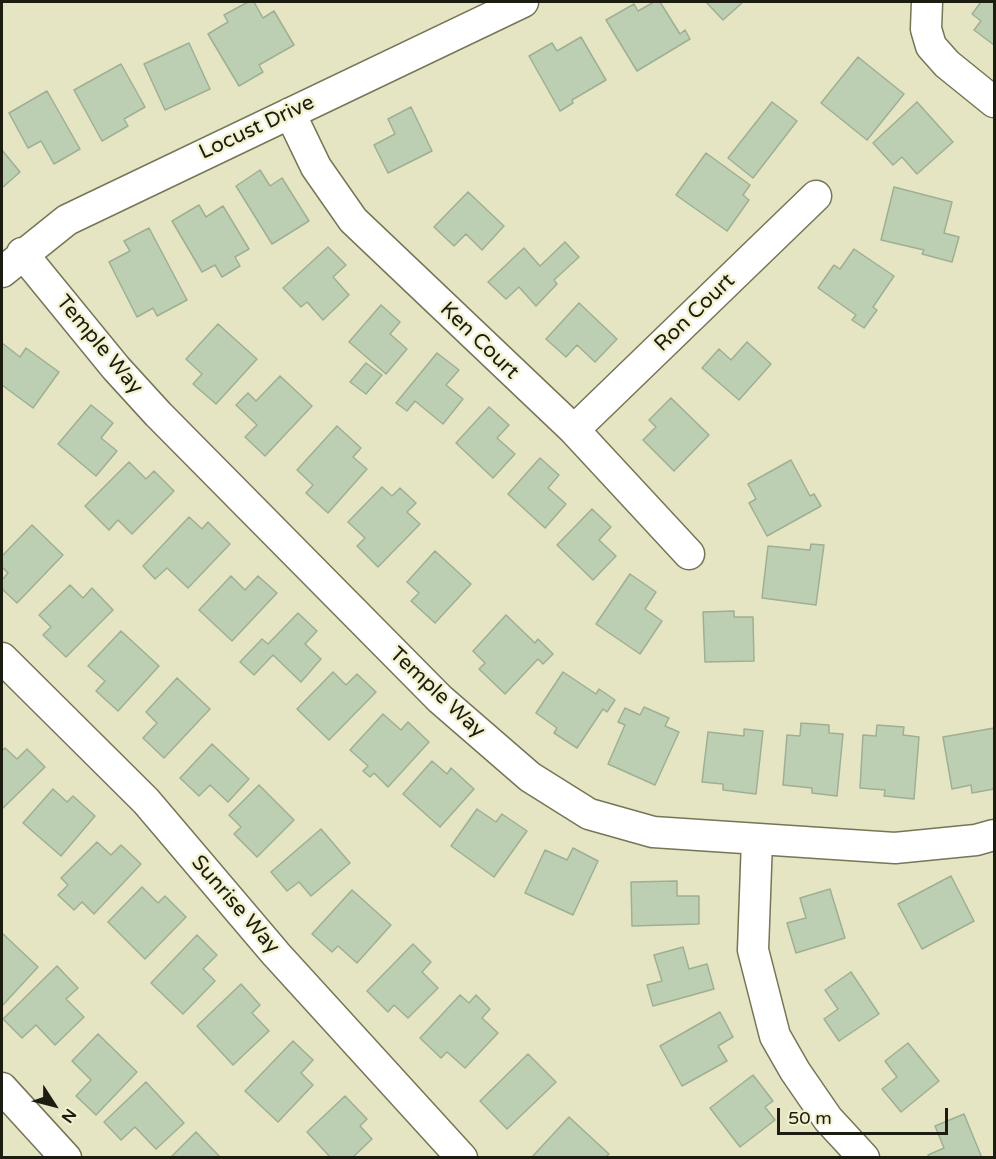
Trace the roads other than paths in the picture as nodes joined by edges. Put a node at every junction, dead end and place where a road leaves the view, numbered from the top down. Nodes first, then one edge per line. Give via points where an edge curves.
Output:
1 (523, 2) edge
2 (927, 2) edge
3 (994, 102) edge
4 (290, 113) junction
5 (816, 196) dead end
6 (12, 262) edge
7 (574, 430) junction
8 (689, 554) dead end
9 (2, 658) edge
10 (994, 834) edge
11 (757, 840) junction
12 (2, 1088) edge
13 (58, 1155) edge
14 (462, 1158) edge
15 (864, 1158) edge

1 - 4 street, Locust Drive
2 - 3 street via 926,29 931,46
4 - 6 street, Locust Drive via 67,220
4 - 7 street, Ken Court via 316,167 353,220
5 - 7 street, Ron Court
6 - 11 street, Temple Way via 440,699 530,777 589,814 653,832
7 - 8 street, Ken Court
9 - 14 street, Sunrise Way via 146,801 276,954
10 - 11 street, Temple Way via 976,840 896,848
11 - 15 street via 753,950 775,1036 828,1119
12 - 13 street

